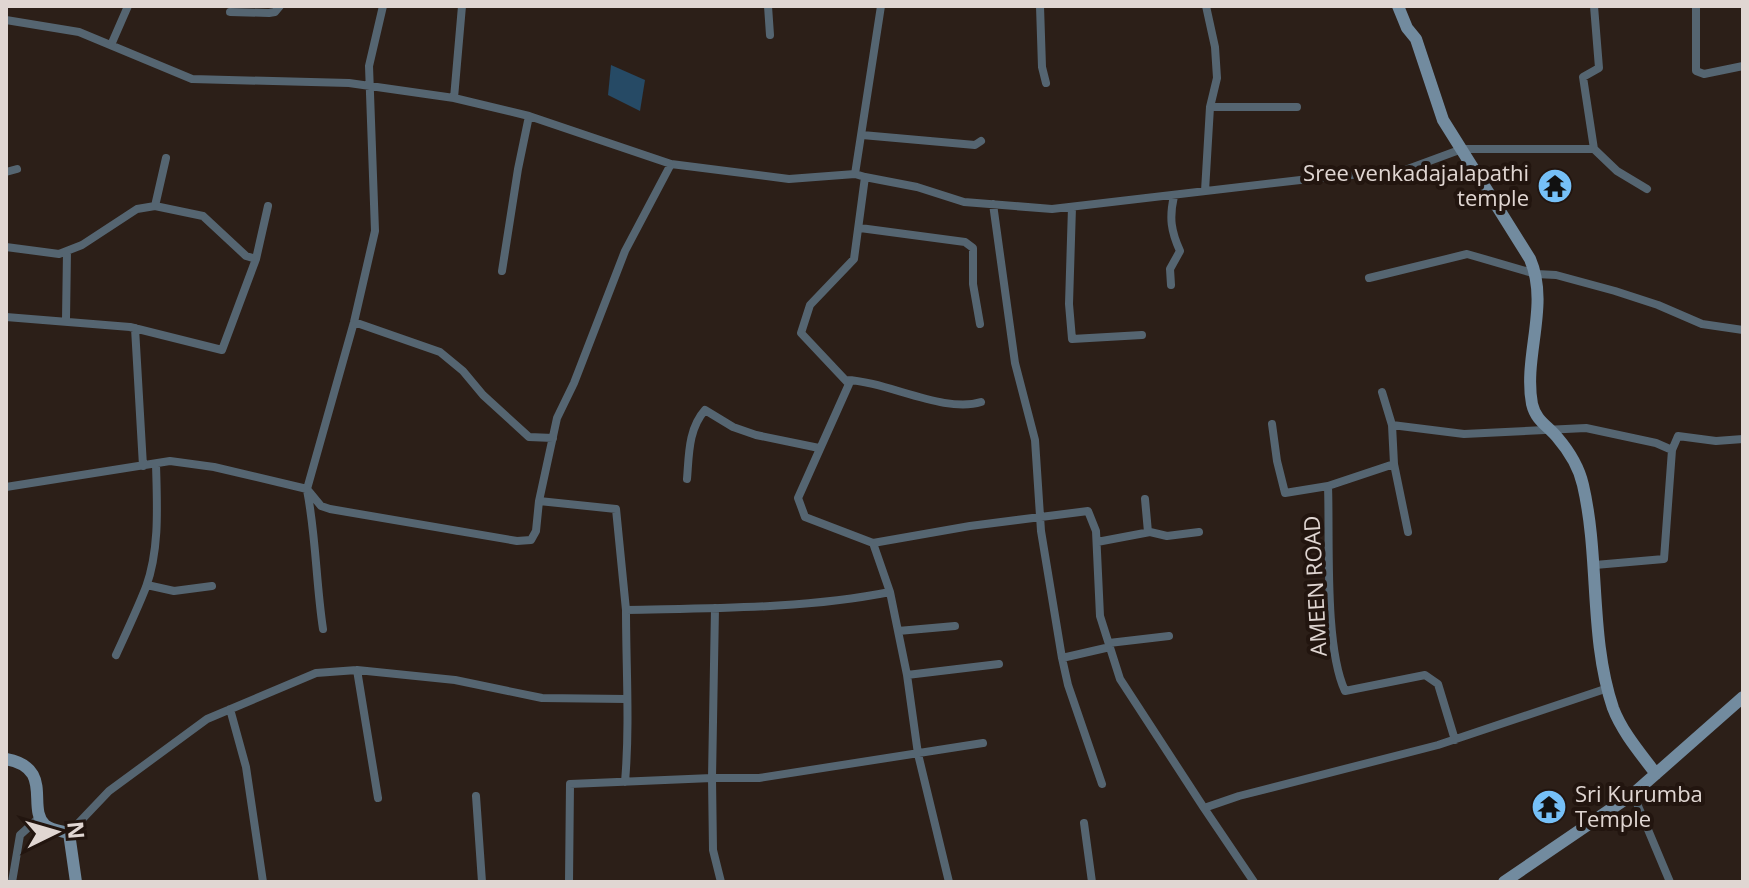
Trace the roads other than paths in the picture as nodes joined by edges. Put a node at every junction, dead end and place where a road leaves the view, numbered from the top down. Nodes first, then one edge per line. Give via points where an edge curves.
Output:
1 (128, 6) edge
2 (280, 6) edge
3 (383, 6) edge
4 (462, 6) edge
5 (768, 6) edge
6 (881, 6) edge
7 (1040, 6) edge
8 (1206, 6) edge
9 (1398, 6) edge
10 (1594, 6) edge
11 (1696, 6) edge
12 (230, 12) dead end
13 (6, 20) edge
14 (770, 35) dead end
15 (111, 45) junction
16 (1743, 66) edge
17 (1046, 83) dead end
18 (370, 86) junction
19 (454, 98) junction
20 (1210, 107) junction
21 (1297, 107) dead end
22 (529, 116) junction
23 (862, 135) junction
24 (981, 141) dead end
25 (1462, 149) junction
26 (1594, 149) junction
27 (166, 158) dead end
28 (671, 164) junction
29 (17, 169) dead end
30 (6, 172) edge
31 (855, 174) junction
32 (865, 177) junction
33 (1647, 189) dead end
34 (1205, 191) junction
35 (1174, 196) junction
36 (993, 204) junction
37 (155, 206) junction
38 (268, 206) dead end
39 (1072, 207) junction
40 (860, 228) junction
41 (6, 247) edge
42 (67, 251) junction
43 (256, 259) junction
44 (502, 271) dead end
45 (1536, 274) junction
46 (1369, 278) dead end
47 (1171, 285) dead end
48 (6, 317) edge
49 (66, 320) junction
50 (354, 322) junction
51 (980, 324) dead end
52 (135, 328) junction
53 (1743, 330) edge
54 (1142, 335) dead end
55 (845, 380) junction
56 (1382, 392) dead end
57 (981, 402) dead end
58 (1272, 424) dead end
59 (1392, 425) junction
60 (1549, 430) junction
61 (553, 438) junction
62 (1743, 439) edge
63 (819, 448) junction
64 (1672, 450) junction
65 (156, 464) junction
66 (1394, 464) junction
67 (143, 466) junction
68 (687, 479) dead end
69 (1328, 486) junction
70 (6, 487) edge
71 (307, 489) junction
72 (1145, 499) dead end
73 (539, 501) junction
74 (1041, 517) junction
75 (1148, 532) junction
76 (1199, 532) dead end
77 (1408, 532) dead end
78 (1097, 542) junction
79 (873, 543) junction
80 (1595, 565) junction
81 (147, 585) junction
82 (212, 586) dead end
83 (890, 592) junction
84 (715, 608) junction
85 (626, 610) junction
86 (955, 626) dead end
87 (323, 629) dead end
88 (898, 631) junction
89 (1169, 636) dead end
90 (1109, 645) junction
91 (116, 655) dead end
92 (1062, 658) junction
93 (999, 664) dead end
94 (357, 670) junction
95 (907, 675) junction
96 (1608, 688) junction
97 (626, 699) junction
98 (1741, 701) edge
99 (230, 709) junction
100 (1455, 740) junction
101 (983, 743) dead end
102 (918, 754) junction
103 (6, 759) edge
104 (1656, 774) junction
105 (712, 778) junction
106 (625, 782) junction
107 (1102, 784) dead end
108 (1633, 794) junction
109 (476, 796) dead end
110 (378, 798) dead end
111 (1204, 808) junction
112 (40, 817) junction
113 (1084, 823) dead end
114 (69, 833) junction
115 (12, 882) edge
116 (76, 882) edge
117 (263, 882) edge
118 (482, 882) edge
119 (569, 882) edge
120 (721, 882) edge
121 (949, 882) edge
122 (1092, 882) edge
123 (1254, 882) edge
124 (1504, 882) edge
125 (1670, 882) edge

1 - 15 street
2 - 12 street via 269,13
3 - 18 street via 369,66
4 - 19 street
5 - 14 street
6 - 23 street
7 - 17 street
8 - 20 street via 1217,78
9 - 25 main road via 1416,39 1443,120
10 - 26 street via 1599,68 1583,77
11 - 16 street via 1696,71
13 - 15 street via 79,32
15 - 18 street via 192,79
18 - 19 street
18 - 50 street via 375,231
19 - 22 street
20 - 21 street
20 - 34 street
22 - 28 street
22 - 44 street
23 - 24 street via 975,145
23 - 31 street
25 - 26 street
25 - 34 street via 1405,170
25 - 45 main road
26 - 33 street
27 - 37 street
28 - 31 street via 789,179
28 - 61 street via 625,251
29 - 30 street
31 - 32 street
32 - 36 street via 964,202
32 - 40 street
34 - 35 street
35 - 39 street
35 - 47 street via 1170,214 1180,251 1170,269
36 - 39 street
36 - 74 street via 1015,363 1035,440
37 - 42 street via 137,209
37 - 43 street via 203,216
38 - 43 street
39 - 54 street via 1072,339
40 - 51 street via 965,242 973,248
40 - 55 street via 854,259 810,305 801,333
41 - 42 street
42 - 49 street
43 - 52 street via 222,350
45 - 46 street via 1467,254
45 - 53 street via 1615,291 1702,324
45 - 60 main road via 1532,406
48 - 49 street
49 - 52 street
50 - 61 street via 440,352 529,437
50 - 71 street
52 - 67 street
55 - 57 street via 937,402
55 - 63 street via 849,384
56 - 59 street
58 - 69 street via 1285,493
59 - 60 street via 1464,434
59 - 66 street
60 - 64 street via 1586,428
60 - 80 main road via 1572,457 1582,482
61 - 73 street
62 - 64 street via 1678,436
63 - 68 street via 756,435 705,410 691,435
63 - 79 street via 798,498 805,517
64 - 80 street via 1664,559
65 - 67 street
65 - 71 street via 214,467
65 - 81 street via 157,520
66 - 69 street, AMEEN ROAD
66 - 77 street
67 - 70 street
69 - 100 street, AMEEN ROAD via 1332,616 1338,676 1345,691 1425,675 1438,684
71 - 73 street via 330,509 517,541 531,540 536,531
71 - 87 street
72 - 75 street
73 - 85 street via 616,509
74 - 78 street via 1088,511
74 - 79 street
74 - 92 street
75 - 76 street
75 - 78 street
78 - 90 street via 1100,616
79 - 83 street
80 - 96 main road
81 - 82 street via 174,591
81 - 91 street
83 - 84 street
83 - 88 street
84 - 85 street
84 - 105 street
85 - 97 street
86 - 88 street
88 - 95 street
89 - 90 street
90 - 92 street
90 - 111 street via 1120,679
92 - 107 street
93 - 95 street
94 - 97 street via 455,680 542,698
94 - 99 street via 316,673
94 - 110 street
95 - 102 street
96 - 100 street
96 - 104 main road via 1623,728
97 - 106 street
98 - 104 main road
99 - 114 street via 207,719 109,791
99 - 117 street via 246,767
100 - 111 street
101 - 102 street
102 - 105 street via 759,778
102 - 121 street
103 - 112 main road via 31,773
104 - 108 main road
105 - 106 street
105 - 120 street via 713,850
106 - 119 street via 570,784
108 - 124 main road
108 - 125 street
109 - 118 street
111 - 123 street
112 - 114 main road via 47,827
112 - 115 street via 20,835
113 - 122 street
114 - 116 main road

